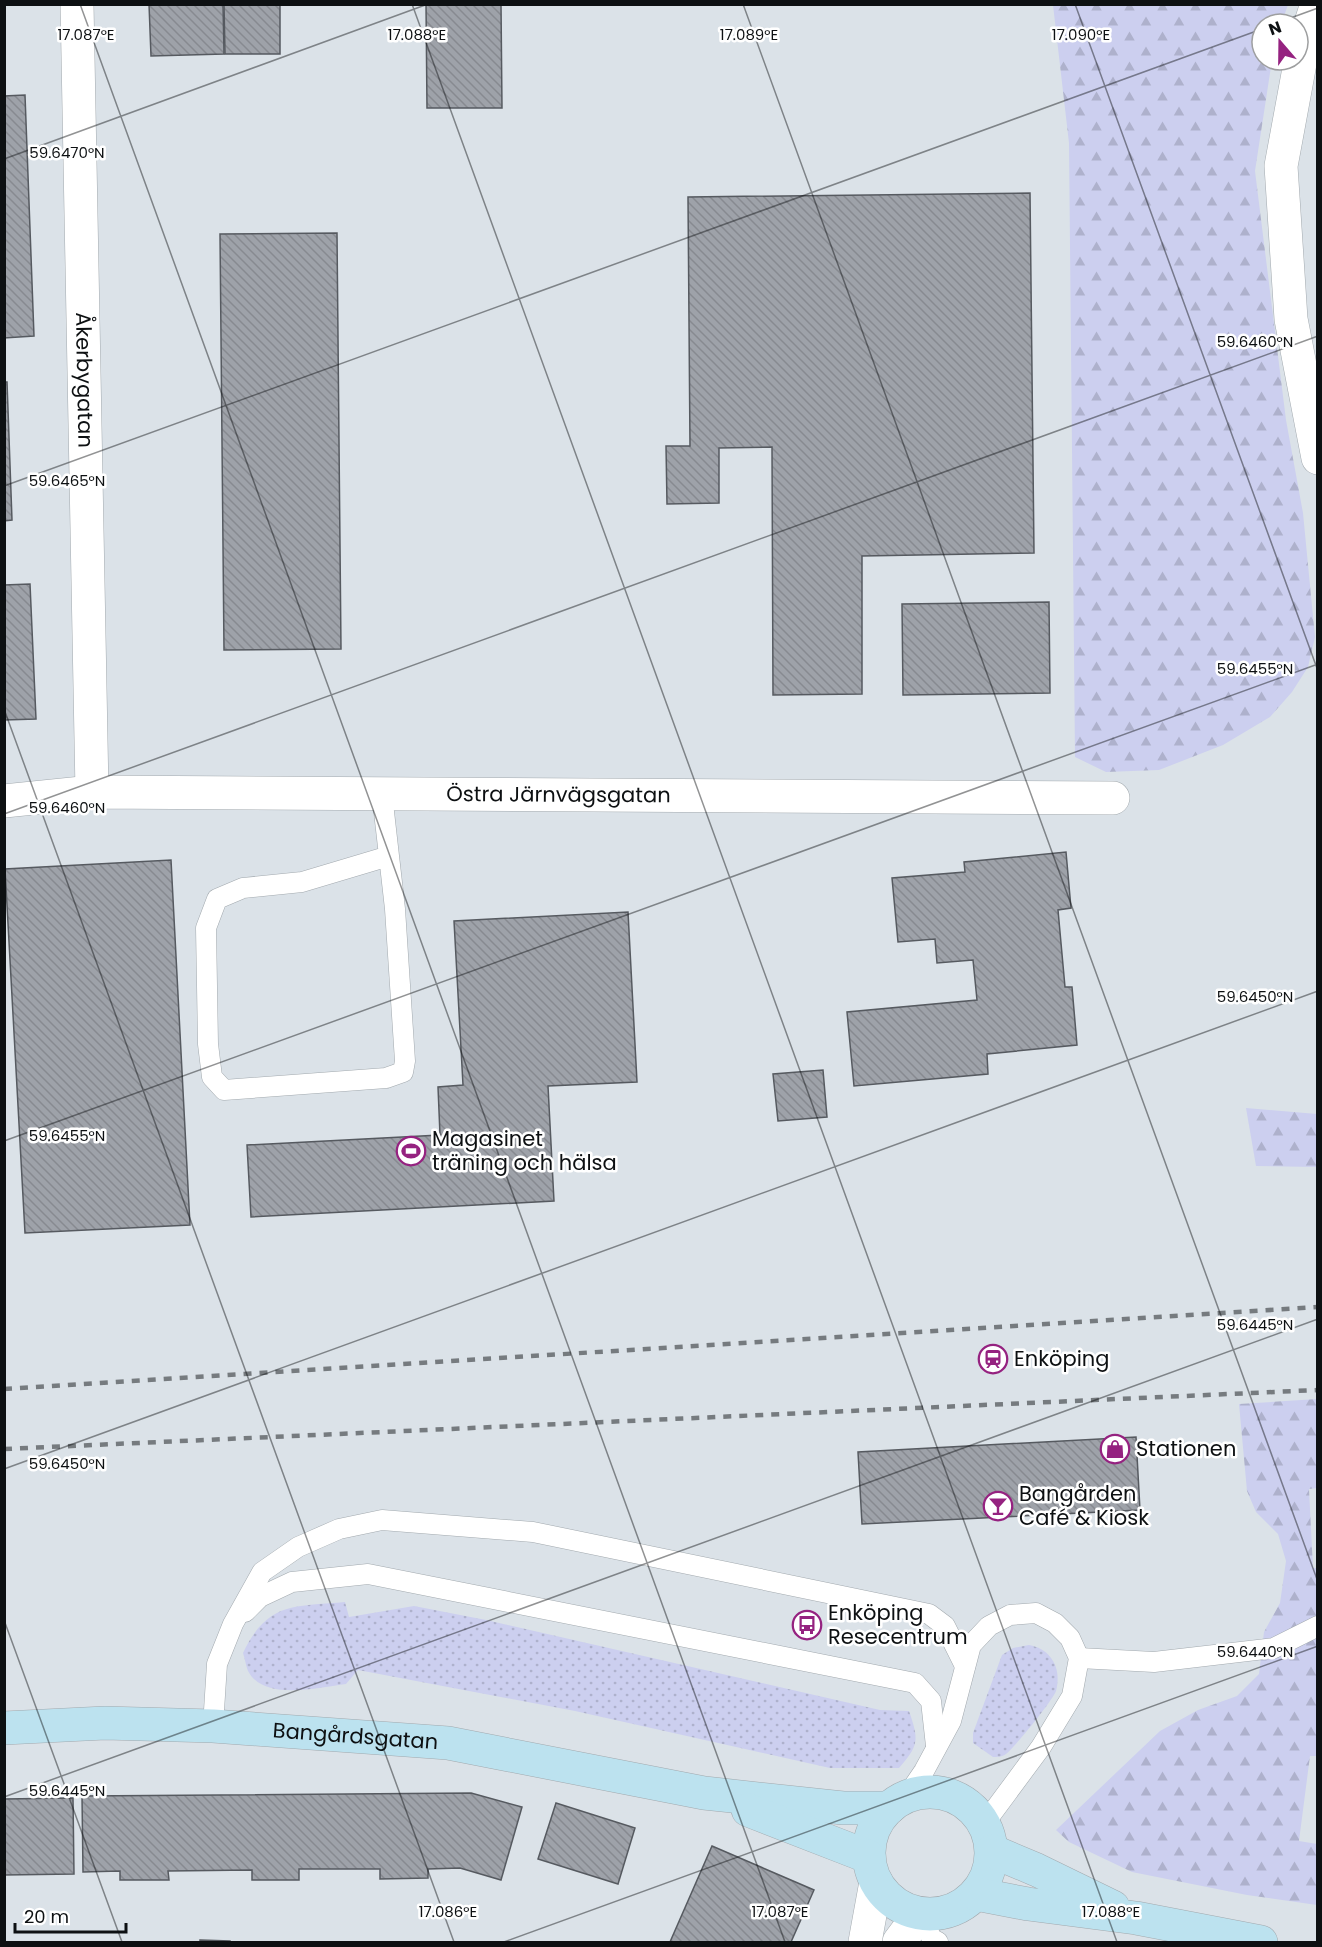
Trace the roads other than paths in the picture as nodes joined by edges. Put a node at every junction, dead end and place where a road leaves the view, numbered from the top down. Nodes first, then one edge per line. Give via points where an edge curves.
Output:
1 (77, 4) edge
2 (1317, 4) edge
3 (1317, 458) edge
4 (92, 792) junction
5 (382, 794) junction
6 (1113, 798) dead end
7 (4, 801) edge
8 (389, 856) junction
9 (233, 1624) junction
10 (1317, 1626) edge
11 (1079, 1658) junction
12 (965, 1666) junction
13 (213, 1726) junction
14 (4, 1728) edge
15 (936, 1746) junction
16 (704, 1793) junction
17 (898, 1802) junction
18 (988, 1838) junction
19 (872, 1870) junction
20 (976, 1894) junction
21 (920, 1914) junction
22 (1136, 1918) junction
23 (865, 1942) edge
24 (899, 1942) edge
25 (938, 1942) edge
26 (1261, 1942) edge

1 - 4 street, Åkerbygatan
2 - 3 street via 1303,47 1281,166 1291,319
4 - 5 street, Östra Järnvägsgatan
4 - 7 street, Östra Järnvägsgatan
5 - 6 street, Östra Järnvägsgatan
5 - 8 lane
8 - 8 lane via 400,979 403,1072 386,1078 224,1090 212,1077 208,1044 206,928 217,899 243,888 302,882
9 - 12 lane via 262,1572 298,1547 339,1529 382,1520 533,1532 929,1614 945,1626
9 - 13 lane via 217,1664
9 - 15 lane via 260,1597 292,1582 368,1574 915,1683 931,1701
10 - 11 lane via 1274,1648 1154,1662
11 - 12 lane via 1070,1638 1055,1623 1036,1613 1010,1615 989,1626 971,1646
11 - 18 lane via 1072,1696
12 - 15 lane via 951,1721
13 - 14 main road, Bangårdsgatan via 105,1723
13 - 16 main road, Bangårdsgatan via 448,1743
15 - 17 lane via 924,1771
16 - 17 main road, Bangårdsgatan via 843,1808
16 - 19 main road, Bangårdsgatan
17 - 18 main road via 927,1792 948,1794 971,1807
17 - 19 main road via 876,1824 871,1836
18 - 20 main road via 988,1872
18 - 22 main road via 1038,1870
19 - 21 main road via 890,1899
19 - 23 street
20 - 21 main road via 958,1907
20 - 22 main road
21 - 24 street
21 - 25 lane via 932,1939
22 - 26 main road

